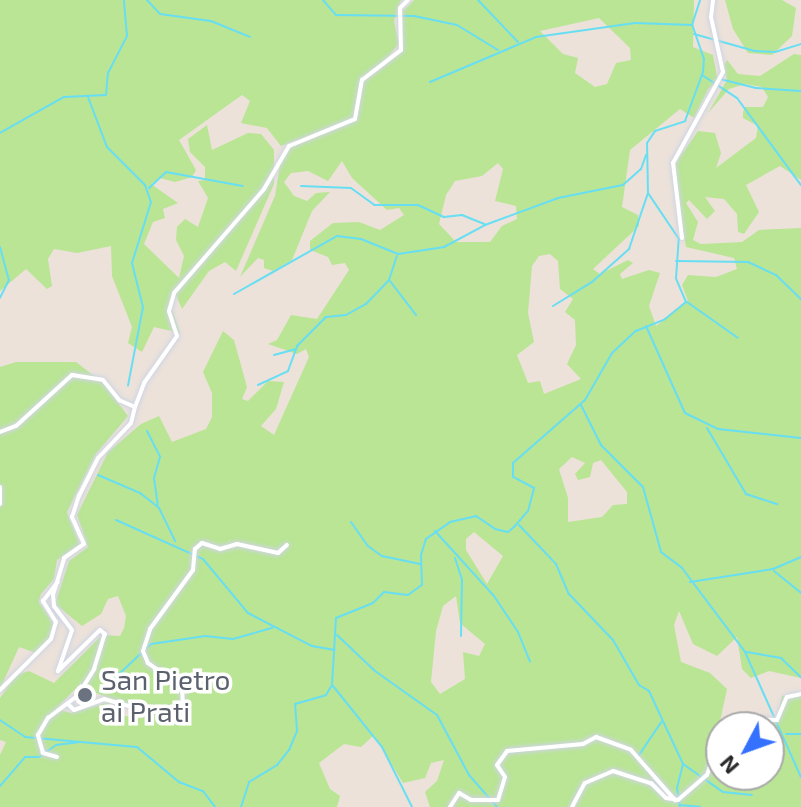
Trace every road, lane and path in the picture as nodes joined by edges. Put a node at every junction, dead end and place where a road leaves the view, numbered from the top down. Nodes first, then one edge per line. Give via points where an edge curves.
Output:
1 (408, 0) edge
2 (713, 0) edge
3 (682, 238) dead end
4 (135, 407) junction
5 (0, 432) edge
6 (0, 487) edge
7 (0, 504) edge
8 (287, 545) dead end
9 (60, 581) junction
10 (0, 690) edge
11 (801, 694) edge
12 (68, 704) junction
13 (781, 711) edge
14 (57, 757) dead end
15 (705, 777) edge
16 (675, 800) junction
17 (450, 807) edge
18 (572, 807) edge

1 - 4 street via 400,8 401,50 362,80 355,119 289,146 264,189 174,293 169,311 177,336 144,383
2 - 3 street via 722,81 673,163 675,217
4 - 5 street via 119,400 103,380 72,375 16,426
4 - 9 street via 131,423 98,458 79,496 73,521 84,544 64,558
6 - 7 street
8 - 12 street via 278,553 237,544 220,549 202,543 195,549 192,573 150,629 143,651 146,661 182,687 182,712 143,710 104,699 74,710
9 - 10 street via 43,601 56,622 51,639
9 - 12 street via 52,602 72,632 57,671 85,650 100,630 105,634 94,669
11 - 13 street via 787,697
12 - 14 street via 48,718 38,735 43,753
15 - 16 street
16 - 17 street via 631,750 596,737 583,744 507,751 497,765 505,777 498,800 471,800 459,793
16 - 18 street via 651,783 613,771 585,783

